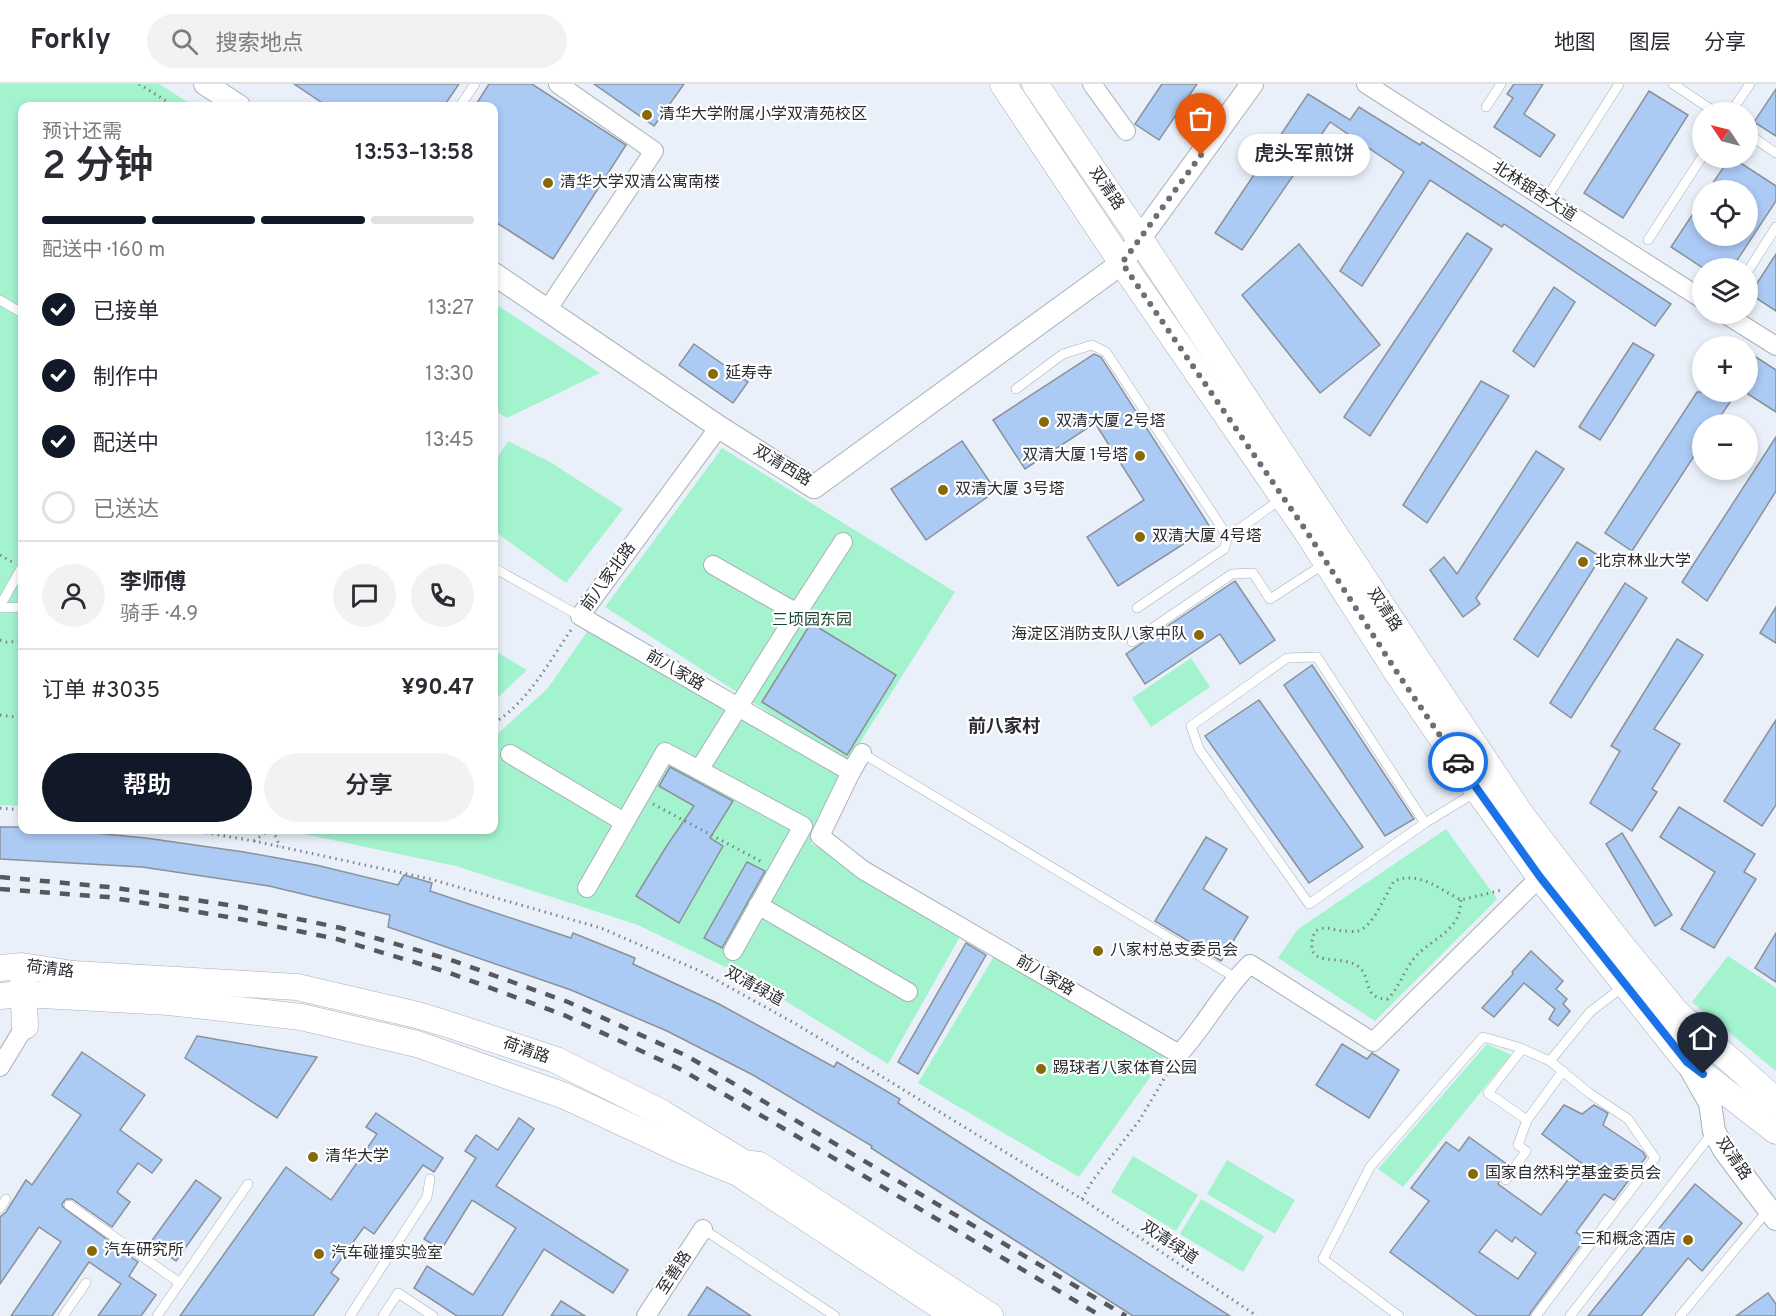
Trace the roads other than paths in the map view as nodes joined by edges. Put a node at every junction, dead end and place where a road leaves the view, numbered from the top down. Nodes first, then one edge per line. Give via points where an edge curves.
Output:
1 (205, 84) edge
2 (475, 84) edge
3 (558, 84) edge
4 (1004, 84) edge
5 (1035, 84) edge
6 (1092, 84) edge
7 (1252, 84) edge
8 (1366, 84) edge
9 (1501, 84) edge
10 (1619, 84) edge
11 (1673, 84) edge
12 (1750, 84) edge
13 (233, 102) edge
14 (463, 102) edge
15 (1700, 102) edge
16 (1738, 102) edge
17 (1486, 107) dead end
18 (1126, 131) dead end
19 (1758, 141) edge
20 (1776, 153) edge
21 (1695, 168) edge
22 (1546, 199) junction
23 (1776, 227) edge
24 (1140, 238) junction
25 (1648, 240) dead end
26 (1756, 258) edge
27 (1122, 263) junction
28 (498, 277) edge
29 (1692, 293) edge
30 (0, 300) edge
31 (547, 310) junction
32 (18, 311) edge
33 (1741, 324) edge
34 (1776, 346) edge
35 (1016, 389) dead end
36 (719, 427) junction
37 (1283, 498) junction
38 (1228, 537) junction
39 (843, 542) dead end
40 (1326, 562) junction
41 (713, 565) dead end
42 (498, 570) edge
43 (18, 574) edge
44 (0, 607) edge
45 (18, 608) edge
46 (1137, 608) dead end
47 (797, 614) junction
48 (580, 616) junction
49 (1132, 642) dead end
50 (737, 706) junction
51 (862, 753) joint
52 (510, 754) dead end
53 (699, 770) junction
54 (851, 772) junction
55 (1478, 791) junction
56 (624, 822) junction
57 (1425, 823) junction
58 (1540, 877) junction
59 (587, 888) dead end
60 (758, 905) junction
61 (733, 951) dead end
62 (11, 967) edge
63 (1236, 978) junction
64 (1634, 978) junction
65 (908, 992) dead end
66 (12, 995) edge
67 (25, 1026) joint
68 (1522, 1048) junction
69 (1550, 1061) junction
70 (1687, 1062) junction
71 (0, 1067) edge
72 (1563, 1071) junction
73 (1776, 1101) edge
74 (1527, 1120) junction
75 (1714, 1131) junction
76 (1776, 1131) edge
77 (430, 1179) dead end
78 (1506, 1180) dead end
79 (248, 1184) dead end
80 (69, 1205) dead end
81 (1772, 1214) edge
82 (704, 1229) joint
83 (86, 1283) dead end
84 (180, 1283) junction
85 (63, 1316) edge
86 (157, 1316) edge
87 (350, 1316) edge
88 (383, 1316) edge
89 (433, 1316) edge
90 (646, 1316) edge
91 (835, 1316) edge
92 (955, 1316) edge
93 (990, 1316) edge
94 (1399, 1316) edge
95 (1536, 1316) edge
96 (1570, 1316) edge
97 (1680, 1316) edge

1 - 13 street
2 - 14 lane
3 - 31 street via 654,151
4 - 27 main road, 双清路
5 - 24 main road, 双清路
6 - 18 street
7 - 24 street
8 - 22 street, 北林银杏大道
9 - 17 lane
10 - 22 lane
11 - 15 lane
12 - 16 lane
19 - 20 lane
21 - 25 lane
22 - 29 street, 北林银杏大道
23 - 26 lane
24 - 27 street
24 - 64 main road, 双清路 via 1425,671
27 - 36 street, 双清西路 via 814,487
27 - 37 main road, 双清路
28 - 31 street, 双清西路
30 - 32 lane
31 - 36 street, 双清西路
33 - 34 street
35 - 38 lane via 1063,354 1092,345 1106,352
36 - 48 street, 前八家北路
37 - 38 lane
37 - 40 main road, 双清路
38 - 46 lane via 1224,549
39 - 47 street
40 - 49 lane via 1270,599 1253,573 1232,574
40 - 55 main road, 双清路
41 - 47 street
42 - 48 lane
43 - 44 lane
44 - 45 lane
47 - 50 street
48 - 50 street, 前八家路
50 - 53 street
50 - 54 street, 前八家路
51 - 54 street
51 - 63 lane
52 - 56 street
53 - 56 street via 664,752
53 - 60 street via 803,826
54 - 63 street, 前八家路 via 820,836 863,870 1179,1054
55 - 57 lane
55 - 58 main road, 双清路
56 - 59 street
57 - 57 lane via 1317,657 1287,658 1191,726 1199,749 1310,904
58 - 63 street via 1373,1042 1250,964
58 - 64 main road, 双清路
60 - 61 street
60 - 65 street
62 - 66 main road
62 - 93 main road, 荷清路 via 297,987 447,1024 556,1060 662,1113 744,1163 759,1165
64 - 69 lane via 1590,1012
64 - 70 main road, 双清路
64 - 73 main road, 双清路
66 - 67 main road
66 - 92 main road, 荷清路 via 169,1002 301,1017 417,1044 565,1096 738,1173
67 - 71 street
68 - 69 lane
68 - 74 lane via 1488,1093
68 - 94 lane via 1483,1037 1370,1167 1323,1259
69 - 72 lane
70 - 75 street, 双清路 via 1710,1103
70 - 76 main road, 双清路
72 - 74 lane
72 - 95 lane via 1628,1119 1655,1158
74 - 78 lane via 1518,1145 1526,1151
75 - 81 street, 双清路
75 - 96 lane
77 - 87 lane via 427,1197
79 - 84 lane
80 - 84 lane
81 - 97 lane
82 - 90 street, 至善路
82 - 91 lane
83 - 85 lane
84 - 86 lane
88 - 89 lane via 398,1293

